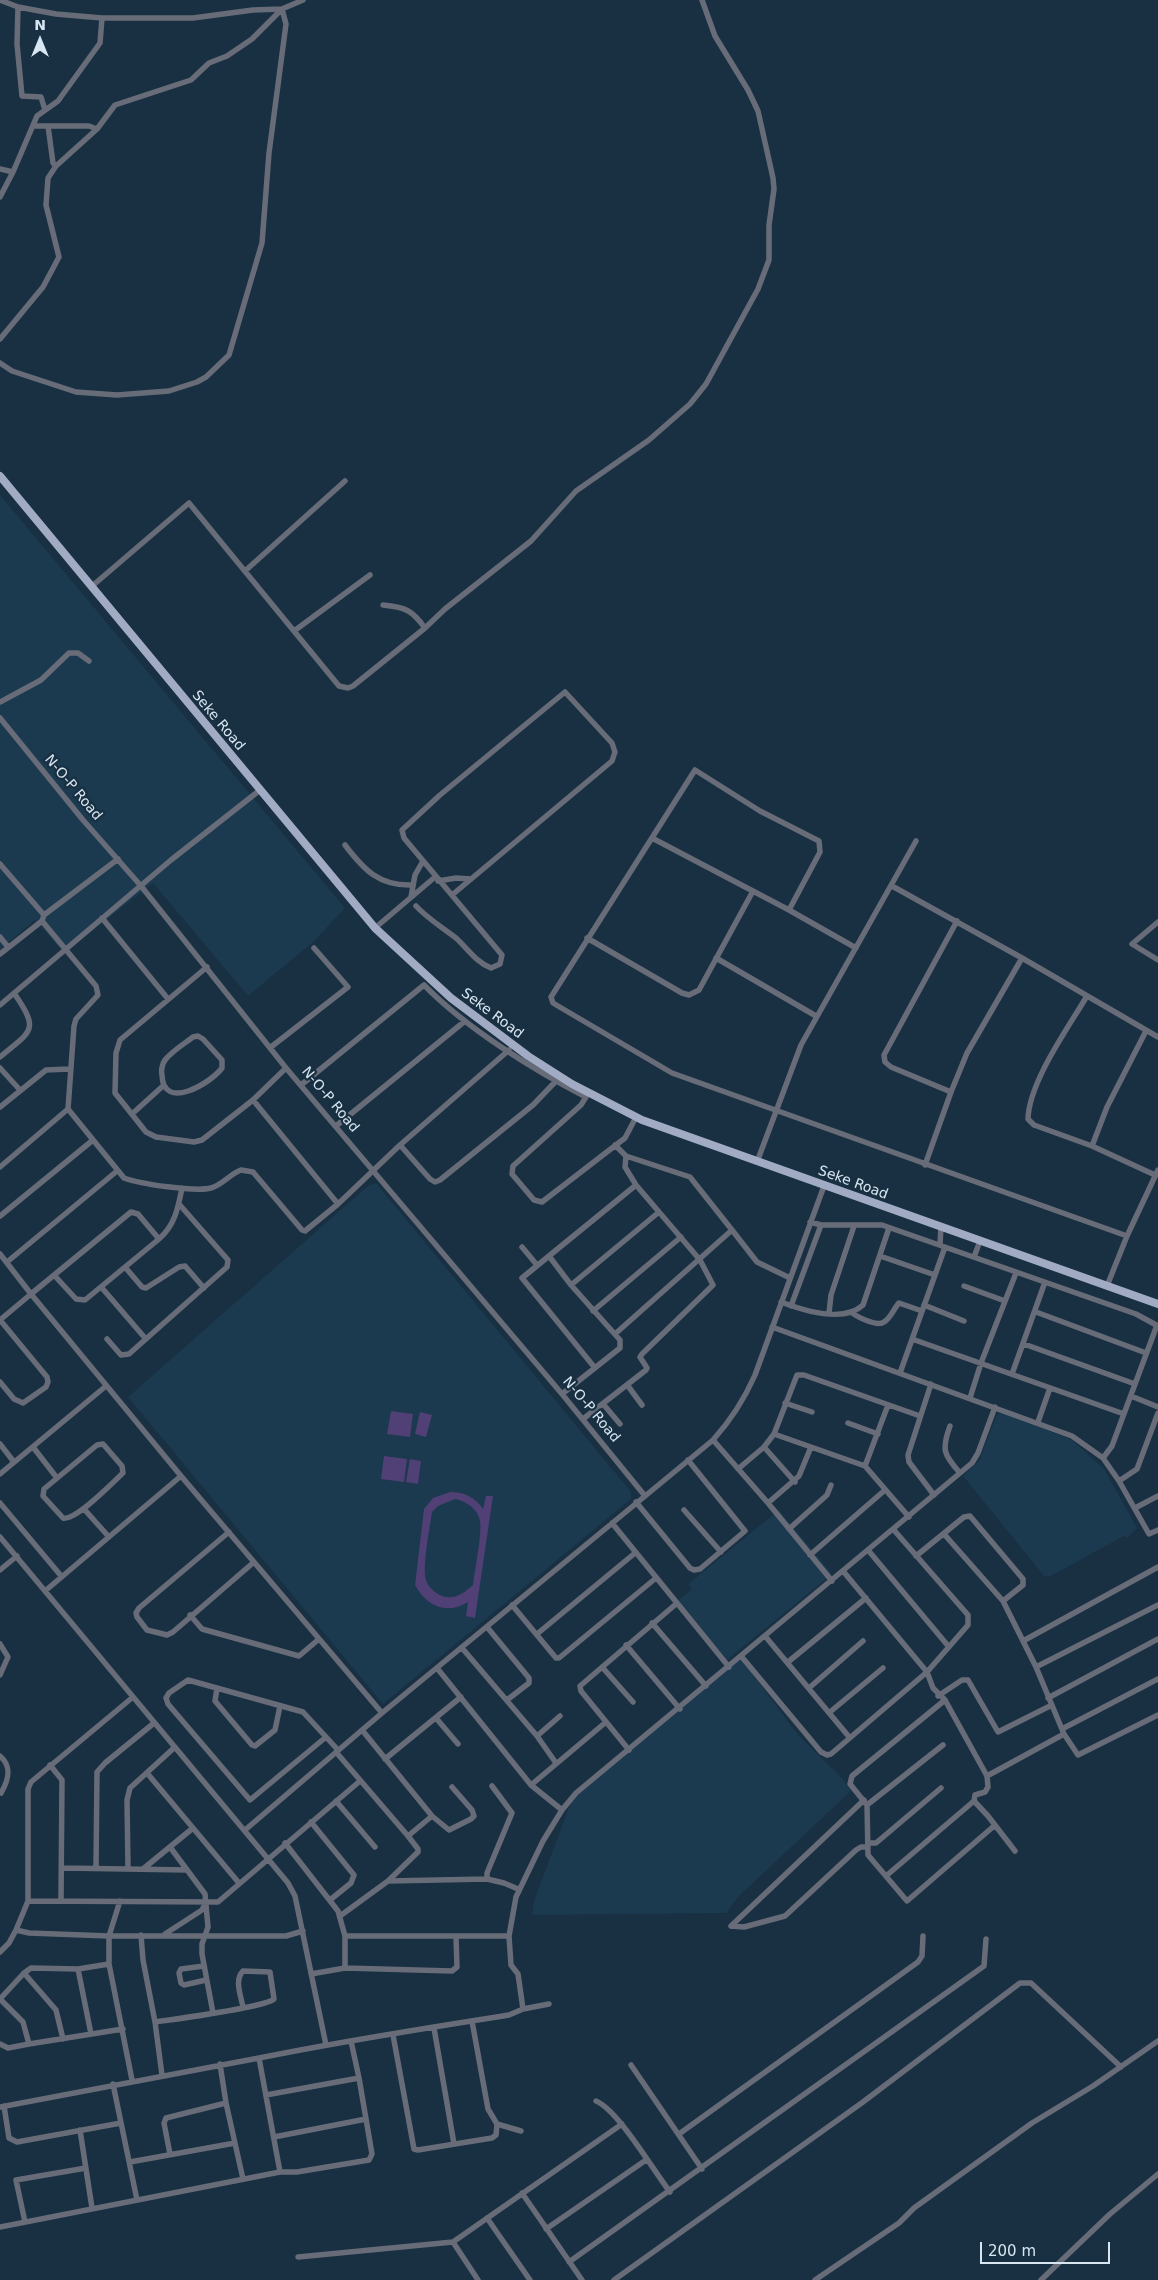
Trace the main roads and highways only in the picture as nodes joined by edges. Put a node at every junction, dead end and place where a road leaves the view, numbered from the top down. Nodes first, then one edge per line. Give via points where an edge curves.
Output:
1 (0, 476) edge
2 (1158, 1304) edge

1 - 2 main road, Seke Road via 375,928 458,1004 528,1056 642,1120

